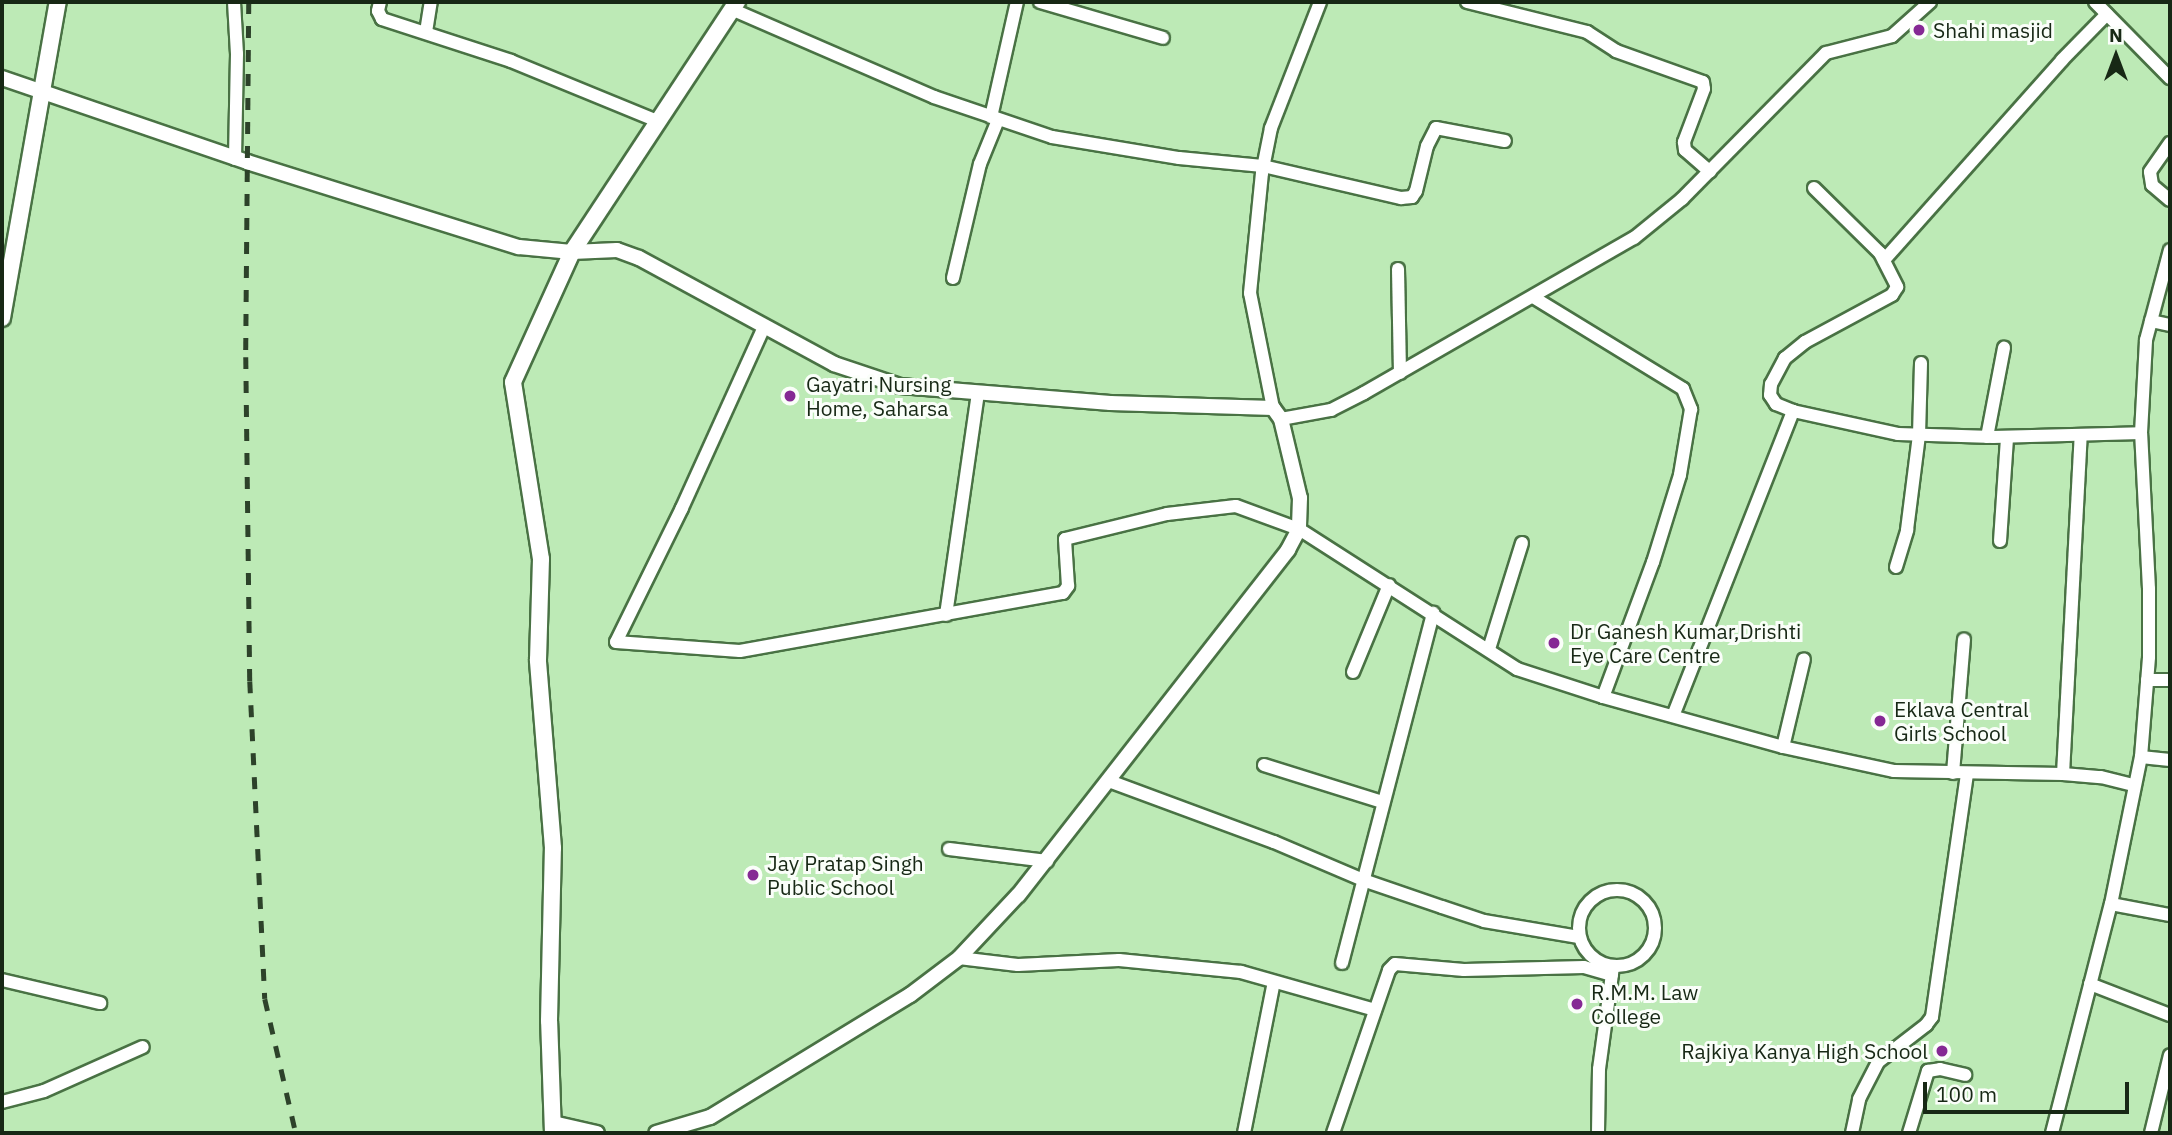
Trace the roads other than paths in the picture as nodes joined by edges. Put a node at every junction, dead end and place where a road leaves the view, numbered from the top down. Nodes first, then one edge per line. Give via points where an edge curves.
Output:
1 (58, 2) edge
2 (234, 2) edge
3 (380, 2) edge
4 (431, 2) edge
5 (1017, 2) edge
6 (1040, 2) edge
7 (1320, 2) edge
8 (1467, 2) edge
9 (1930, 2) edge
10 (2095, 2) edge
11 (734, 6) edge
12 (2108, 14) junction
13 (426, 32) junction
14 (1163, 38) dead end
15 (2, 78) edge
16 (2170, 78) edge
17 (41, 92) junction
18 (994, 118) junction
19 (657, 121) junction
20 (1505, 141) dead end
21 (2170, 143) edge
22 (235, 159) junction
23 (1263, 166) junction
24 (1710, 172) junction
25 (1814, 188) dead end
26 (2170, 200) edge
27 (2170, 250) edge
28 (572, 252) junction
29 (1884, 260) junction
30 (1398, 269) dead end
31 (953, 278) dead end
32 (1533, 297) junction
33 (2, 318) edge
34 (2151, 321) junction
35 (2170, 325) edge
36 (764, 327) junction
37 (2004, 348) dead end
38 (1921, 363) dead end
39 (1400, 373) junction
40 (978, 392) junction
41 (1793, 411) junction
42 (1277, 413) junction
43 (2141, 433) junction
44 (1919, 435) junction
45 (2081, 435) junction
46 (1987, 437) junction
47 (2007, 437) junction
48 (1299, 529) junction
49 (2000, 541) dead end
50 (1522, 543) dead end
51 (1896, 567) dead end
52 (1389, 585) junction
53 (1433, 613) junction
54 (946, 615) junction
55 (1964, 639) dead end
56 (1489, 649) junction
57 (1804, 659) dead end
58 (1353, 672) dead end
59 (2147, 680) junction
60 (2170, 680) edge
61 (1603, 697) junction
62 (1673, 716) junction
63 (1783, 747) junction
64 (2140, 757) junction
65 (2170, 760) edge
66 (1264, 765) dead end
67 (1954, 773) junction
68 (1967, 774) junction
69 (2063, 774) junction
70 (1109, 781) junction
71 (2132, 785) junction
72 (1382, 802) junction
73 (949, 849) dead end
74 (1047, 861) junction
75 (1363, 880) junction
76 (2111, 904) junction
77 (2170, 915) edge
78 (1579, 937) junction
79 (959, 958) junction
80 (1342, 963) dead end
81 (1612, 971) junction
82 (2, 980) edge
83 (1274, 982) junction
84 (2090, 984) junction
85 (100, 1003) dead end
86 (1375, 1010) junction
87 (2170, 1015) edge
88 (143, 1047) dead end
89 (2170, 1055) edge
90 (1965, 1075) dead end
91 (2, 1102) edge
92 (553, 1128) edge
93 (597, 1133) edge
94 (656, 1133) edge
95 (1244, 1133) edge
96 (1333, 1133) edge
97 (1598, 1133) edge
98 (1852, 1133) edge
99 (1909, 1133) edge
100 (2052, 1133) edge
101 (2151, 1133) edge

1 - 17 main road
2 - 22 street
3 - 13 street via 382,19
4 - 13 street
5 - 18 street
6 - 14 street
7 - 23 street via 1271,128
8 - 24 street via 1587,32 1616,51 1703,82 1684,142 1685,150
9 - 24 street via 1892,36 1826,53
10 - 12 street
11 - 18 street via 934,97
11 - 19 main road
12 - 16 street
12 - 29 street
13 - 19 street
15 - 17 street
17 - 22 street
17 - 33 main road
18 - 23 street via 1052,137 1101,146
18 - 31 street
19 - 28 main road
20 - 23 street via 1436,128 1412,197
21 - 26 street via 2150,172 2152,185
22 - 28 street via 519,247
23 - 42 street via 1250,293
24 - 32 street via 1634,238
25 - 29 street
27 - 34 street
28 - 36 street via 617,250 639,258
28 - 92 main road via 513,382 541,559 538,660 553,848 549,1021
29 - 41 street via 1896,292 1805,342 1775,372 1770,395 1776,404
30 - 39 street
32 - 39 street
32 - 61 street via 1683,389 1692,409 1680,475
34 - 35 street
34 - 43 street
36 - 40 street via 834,364 900,386
36 - 54 street via 615,642 740,651
37 - 46 street
38 - 44 street
39 - 42 street via 1331,410
40 - 42 street
40 - 54 street
41 - 44 street
41 - 62 street
42 - 48 street via 1296,471
43 - 45 street
43 - 59 street via 2149,589
44 - 46 street
44 - 51 street via 1907,530
45 - 47 street
45 - 69 street
46 - 47 street
47 - 49 street
48 - 52 street
48 - 54 street via 1251,509 1228,506 1167,514 1068,538 1064,544 1068,586 1063,593
48 - 70 street via 1288,550
50 - 56 street
52 - 53 street
52 - 58 street
53 - 56 street
53 - 72 street
55 - 67 street
56 - 61 street via 1517,669
57 - 63 street
59 - 60 street
59 - 64 street
61 - 62 street
62 - 63 street
63 - 67 street via 1894,771
64 - 65 street
64 - 71 street
66 - 72 street
67 - 68 street
68 - 69 street
68 - 98 street via 1932,1017 1878,1062 1859,1099
69 - 71 street
70 - 74 street
70 - 75 street
71 - 76 street
72 - 75 street
73 - 74 street
74 - 79 street
75 - 78 street via 1484,921
75 - 80 street
76 - 77 street
76 - 84 street
78 - 81 street via 1589,956
78 - 81 street via 1579,919 1593,898 1618,890 1642,900 1655,922 1651,946 1635,962
79 - 83 street via 1018,965 1119,960 1161,963 1241,972
79 - 94 street via 910,995 710,1116
81 - 86 street via 1584,967 1464,970 1395,964
81 - 97 street via 1599,1069
82 - 85 street
83 - 86 street
83 - 95 street
84 - 87 street
84 - 100 street
86 - 96 street
88 - 91 street via 44,1091
89 - 101 street
90 - 99 street via 1928,1071
92 - 93 street

